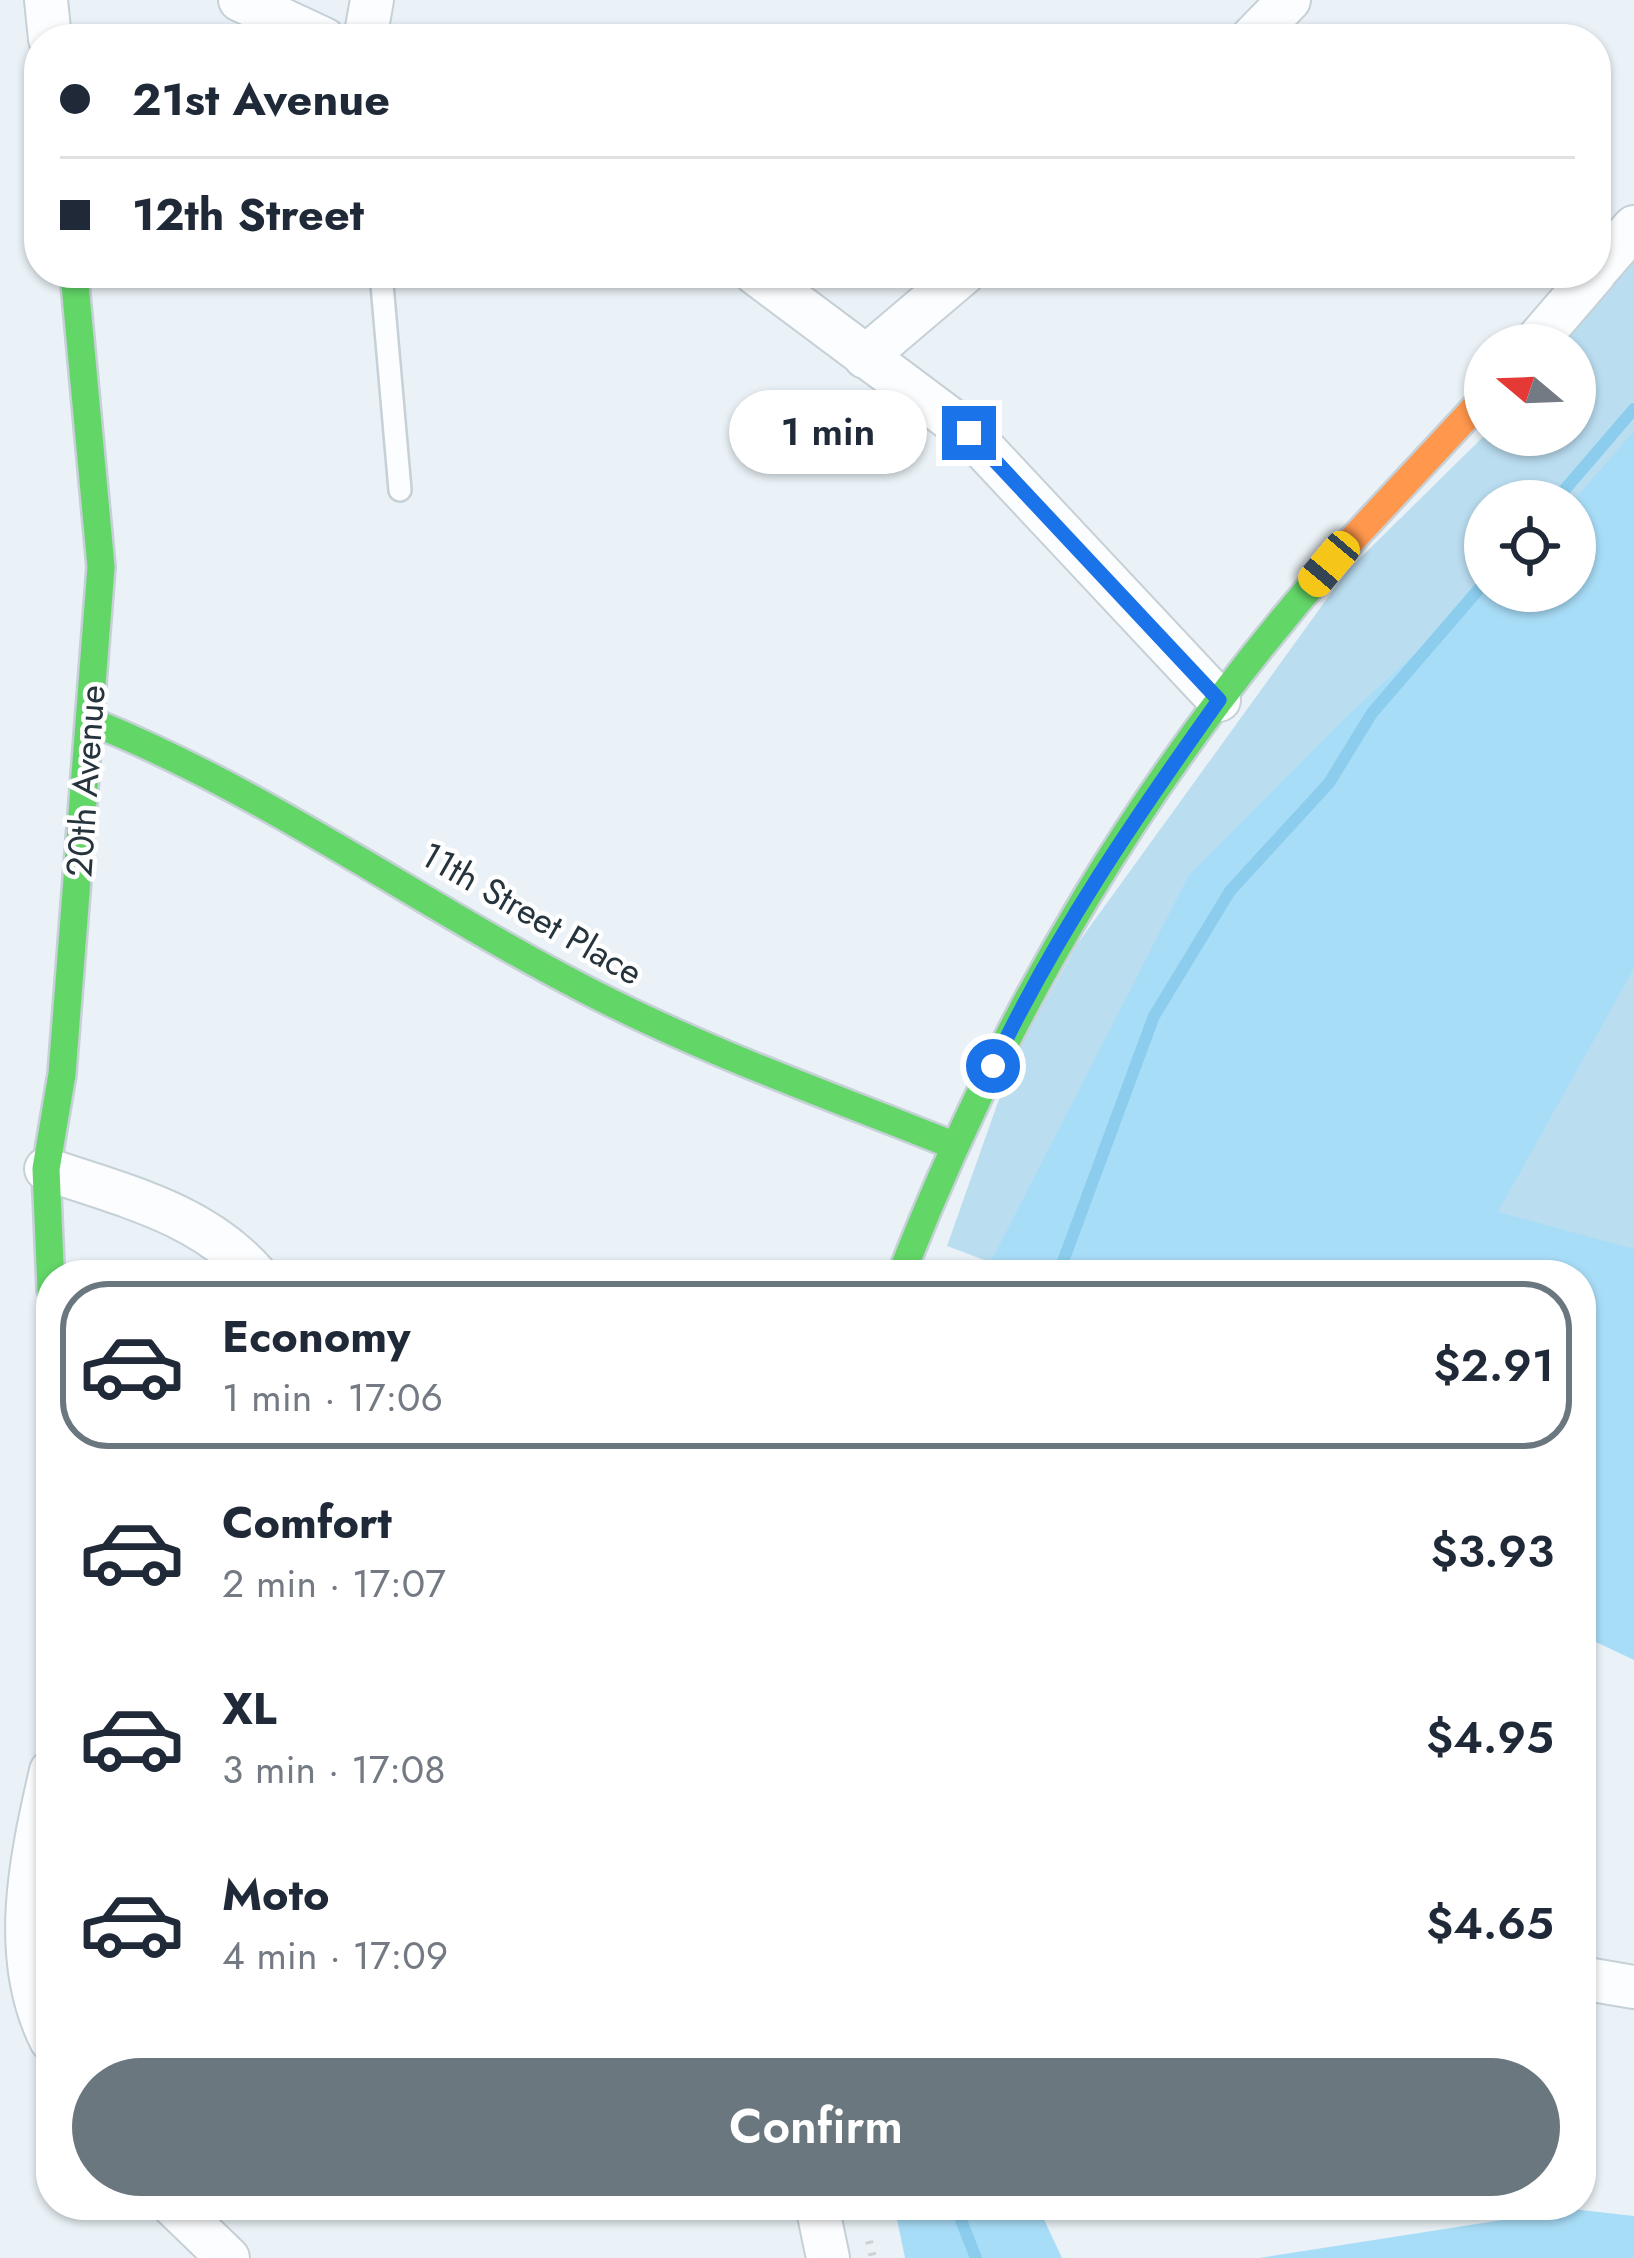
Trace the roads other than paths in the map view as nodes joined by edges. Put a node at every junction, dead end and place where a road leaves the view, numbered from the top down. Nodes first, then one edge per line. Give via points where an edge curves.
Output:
1 (240, 0) edge
2 (1288, 0) edge
3 (292, 24) edge
4 (1265, 24) edge
5 (1634, 227) edge
6 (1611, 254) edge
7 (75, 288) edge
8 (382, 288) edge
9 (775, 288) edge
10 (946, 288) edge
11 (1581, 288) edge
12 (1551, 324) edge
13 (865, 356) junction
14 (1464, 419) edge
15 (400, 490) dead end
16 (1219, 700) junction
17 (90, 721) junction
18 (950, 1144) junction
19 (46, 1169) junction
20 (50, 1260) edge
21 (243, 1260) edge
22 (907, 1260) edge
23 (36, 1835) edge
24 (1596, 1981) edge
25 (1634, 1987) edge
26 (36, 1998) edge
27 (188, 2220) edge
28 (820, 2220) edge
29 (227, 2258) edge
30 (828, 2258) edge

1 - 3 street
2 - 4 street
5 - 6 street
7 - 17 street, 20th Avenue via 101,567
8 - 15 lane
9 - 13 street
10 - 13 street
11 - 12 street
13 - 16 street via 969,433
14 - 16 street via 1349,539
16 - 18 street via 1107,859
17 - 18 street, 11th Street Place via 345,844 585,990
17 - 19 street, 20th Avenue via 62,1074
18 - 22 street
19 - 20 street, 20th Avenue
19 - 21 street via 176,1213
23 - 26 street via 27,1926
24 - 25 street
27 - 29 street
28 - 30 street

